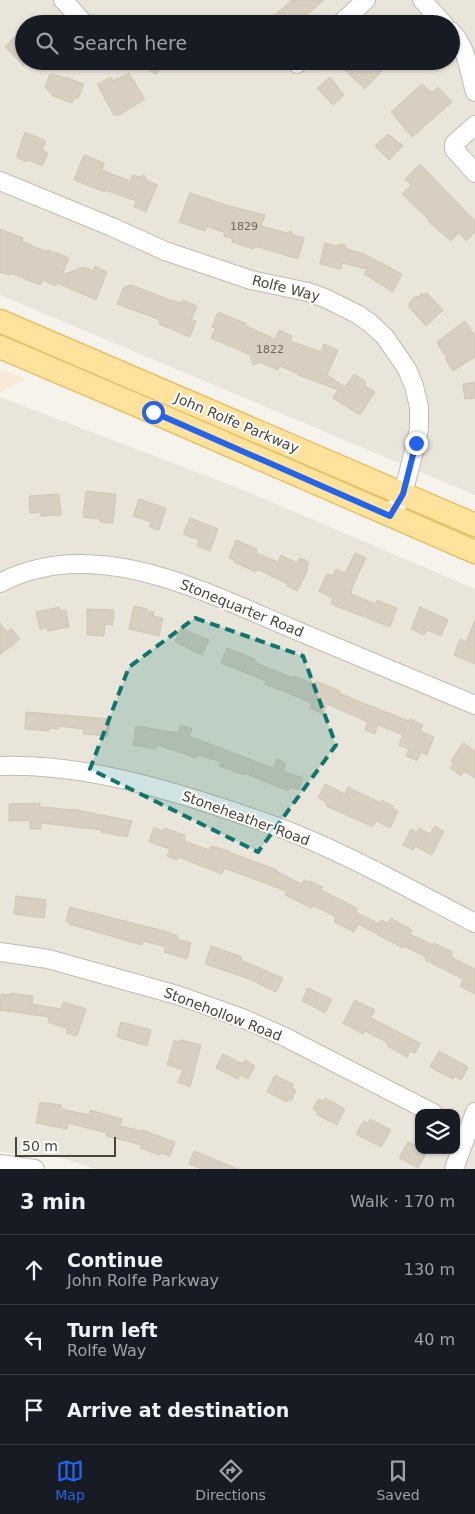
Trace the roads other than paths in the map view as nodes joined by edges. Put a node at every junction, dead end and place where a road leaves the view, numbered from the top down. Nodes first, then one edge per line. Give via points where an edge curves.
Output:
1 (63, 0) edge
2 (366, 0) edge
3 (422, 0) edge
4 (77, 15) edge
5 (350, 15) edge
6 (436, 15) edge
7 (460, 44) edge
8 (475, 92) edge
9 (475, 125) edge
10 (475, 173) edge
11 (0, 181) edge
12 (0, 321) edge
13 (0, 347) edge
14 (403, 494) junction
15 (390, 516) junction
16 (475, 525) edge
17 (475, 552) edge
18 (0, 583) edge
19 (475, 705) edge
20 (0, 766) edge
21 (475, 923) edge
22 (0, 952) edge
23 (425, 1109) edge
24 (475, 1112) edge
25 (466, 1130) edge
26 (0, 1164) edge
27 (35, 1169) edge
28 (454, 1169) edge

1 - 4 street
2 - 5 street
3 - 6 street
7 - 8 street
9 - 10 street via 454,144 454,149
11 - 14 street, Rolfe Way via 112,226 165,252 251,280 308,292 370,323 385,337 407,369 419,407 419,428
12 - 14 main road, John Rolfe Parkway
13 - 15 main road, John Rolfe Parkway
14 - 15 street, Rolfe Way
14 - 16 main road, John Rolfe Parkway
15 - 17 main road, John Rolfe Parkway
18 - 19 street, Stonequarter Road via 32,570 60,565 103,565 150,572
20 - 21 street, Stoneheather Road via 57,769 119,778 249,816 324,846
22 - 23 street, Stonehollow Road via 57,962 177,995 242,1018
24 - 25 street
25 - 28 street
26 - 27 street

